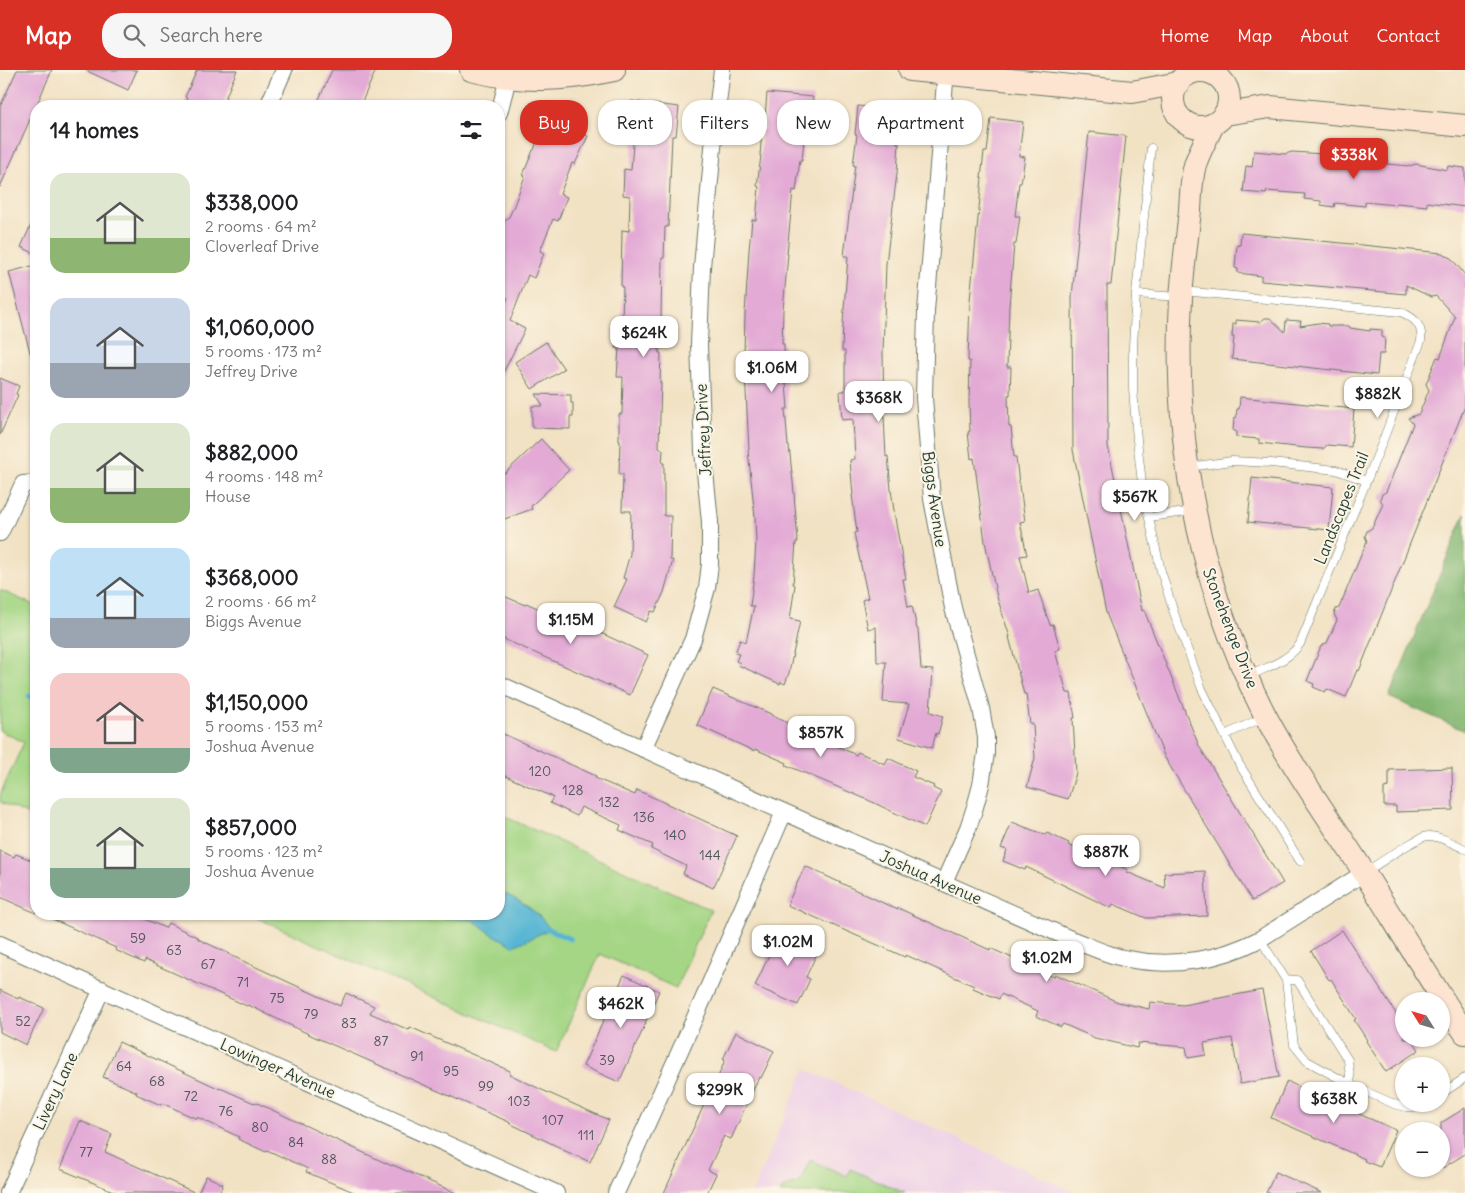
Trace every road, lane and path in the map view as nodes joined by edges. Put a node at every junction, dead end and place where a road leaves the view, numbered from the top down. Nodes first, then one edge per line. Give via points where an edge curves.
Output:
1 (284, 70) edge
2 (471, 70) edge
3 (614, 70) edge
4 (722, 70) edge
5 (910, 70) edge
6 (946, 72) edge
7 (1184, 77) edge
8 (508, 78) junction
9 (1221, 78) edge
10 (1132, 92) junction
11 (271, 100) edge
12 (502, 100) edge
13 (1270, 107) junction
14 (1181, 118) junction
15 (1219, 120) junction
16 (1465, 126) edge
17 (1151, 148) dead end
18 (1194, 166) junction
19 (1136, 294) junction
20 (1181, 294) junction
21 (1187, 467) junction
22 (1366, 481) junction
23 (30, 484) edge
24 (1194, 511) junction
25 (1149, 517) junction
26 (0, 533) edge
27 (1247, 677) junction
28 (505, 687) edge
29 (1266, 716) junction
30 (1225, 735) junction
31 (643, 749) junction
32 (784, 812) junction
33 (1465, 849) edge
34 (1300, 861) dead end
35 (1364, 873) junction
36 (944, 882) junction
37 (1260, 940) junction
38 (0, 944) edge
39 (1286, 980) junction
40 (102, 989) junction
41 (1465, 1033) edge
42 (1465, 1078) edge
43 (1350, 1085) junction
44 (1450, 1088) edge
45 (1395, 1104) edge
46 (8, 1193) edge
47 (556, 1193) edge
48 (616, 1193) edge

1 - 11 street
2 - 8 street
3 - 8 street via 552,79
4 - 31 street, Jeffrey Drive via 702,267 699,345 710,564 693,639
5 - 6 street
6 - 10 street
6 - 36 street, Biggs Avenue via 926,311 924,398 932,499 953,608 982,708 986,753 975,807
7 - 9 street via 1206,72
7 - 10 street
7 - 14 street via 1173,99
8 - 12 street
9 - 13 street
9 - 15 street via 1229,96 1229,106
10 - 14 street
13 - 15 street
13 - 16 street
14 - 15 street via 1198,128
14 - 18 street, Stonehenge Drive
15 - 18 street, Stonehenge Drive
17 - 19 lane
18 - 20 street, Stonehenge Drive
19 - 20 lane, Landscapes Trail
19 - 25 lane via 1133,389 1142,483
20 - 21 street, Stonehenge Drive via 1180,404
20 - 22 lane, Landscapes Trail via 1402,312 1414,319 1422,333 1421,341
21 - 22 lane via 1232,461 1270,463 1336,470
21 - 24 street, Stonehenge Drive
22 - 27 lane, Landscapes Trail via 1300,644 1287,657
23 - 26 street via 24,484
24 - 25 lane
24 - 27 street, Stonehenge Drive via 1214,593
25 - 30 lane via 1174,613 1202,689
27 - 29 street, Stonehenge Drive
28 - 31 street, Joshua Avenue
29 - 30 lane
29 - 35 street, Stonehenge Drive
30 - 34 lane via 1239,764
31 - 32 street, Joshua Avenue
32 - 36 street, Joshua Avenue
32 - 48 street
33 - 35 lane via 1427,836
35 - 37 street, Joshua Avenue
35 - 41 street, Stonehenge Drive
36 - 37 street, Joshua Avenue via 1073,940 1127,959 1184,962 1218,956
37 - 39 lane
38 - 40 street, Lowinger Avenue
39 - 43 lane via 1297,980 1348,1060
39 - 43 lane via 1294,1046 1307,1061
40 - 46 street, Livery Lane
40 - 47 street, Lowinger Avenue
42 - 44 lane
43 - 45 lane

